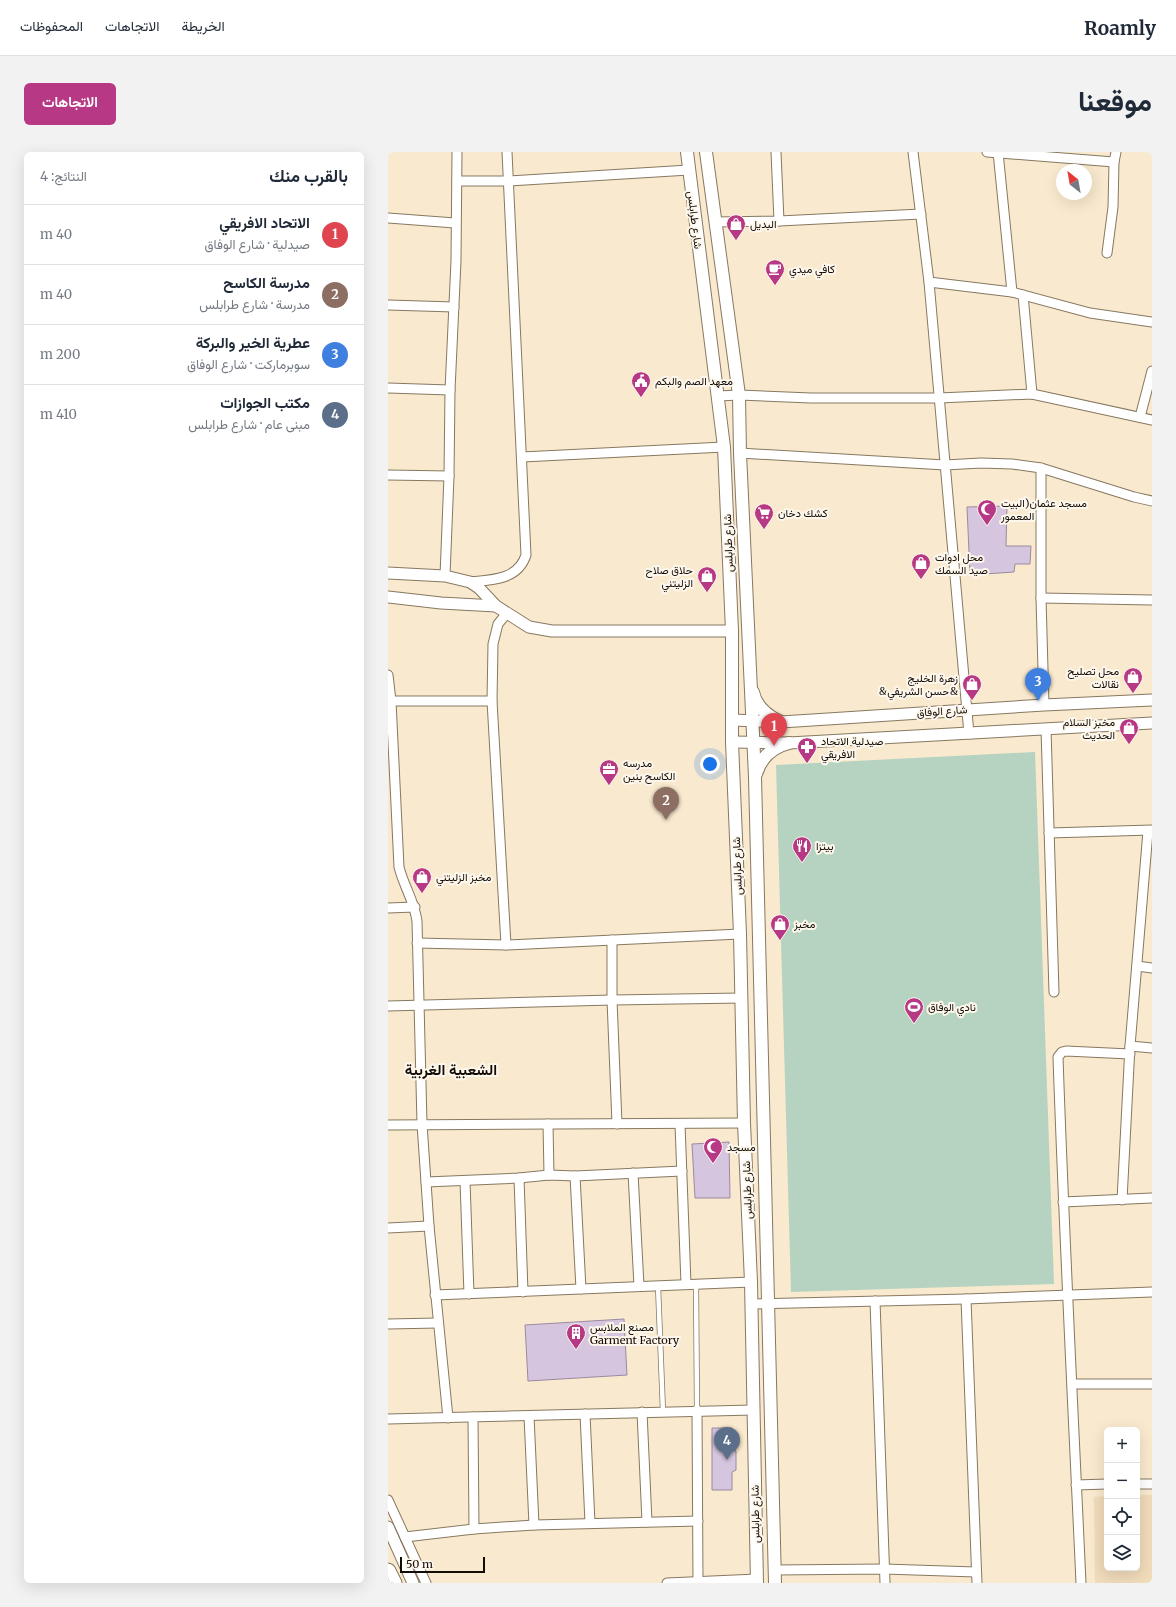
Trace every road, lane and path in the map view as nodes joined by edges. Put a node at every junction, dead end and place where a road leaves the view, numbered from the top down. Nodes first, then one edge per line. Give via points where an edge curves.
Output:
1 (457, 152) edge
2 (507, 152) edge
3 (687, 152) edge
4 (706, 152) edge
5 (776, 152) edge
6 (913, 152) edge
7 (987, 152) edge
8 (998, 152) edge
9 (1116, 152) edge
10 (1114, 162) junction
11 (689, 170) junction
12 (457, 181) junction
13 (509, 182) junction
14 (921, 214) junction
15 (388, 218) edge
16 (779, 221) junction
17 (715, 222) junction
18 (455, 223) junction
19 (1107, 254) dead end
20 (929, 282) junction
21 (1012, 292) junction
22 (1023, 295) junction
23 (388, 305) edge
24 (454, 307) junction
25 (1152, 322) edge
26 (1152, 371) edge
27 (388, 388) edge
28 (450, 390) junction
29 (1032, 394) junction
30 (738, 395) junction
31 (718, 396) junction
32 (939, 398) junction
33 (1140, 416) junction
34 (1152, 420) edge
35 (724, 446) junction
36 (740, 453) junction
37 (522, 458) junction
38 (945, 465) junction
39 (1041, 468) junction
40 (388, 475) edge
41 (449, 476) junction
42 (1152, 501) edge
43 (388, 573) edge
44 (445, 576) junction
45 (470, 582) junction
46 (388, 597) edge
47 (1041, 598) junction
48 (1152, 600) edge
49 (496, 606) junction
50 (507, 613) junction
51 (732, 631) junction
52 (388, 675) edge
53 (751, 687) junction
54 (1152, 700) edge
55 (390, 701) edge
56 (492, 701) junction
57 (1044, 705) junction
58 (966, 710) junction
59 (732, 720) junction
60 (752, 721) junction
61 (781, 722) junction
62 (1152, 723) edge
63 (1046, 729) junction
64 (969, 734) junction
65 (732, 742) junction
66 (753, 742) junction
67 (789, 743) junction
68 (755, 777) junction
69 (392, 797) edge
70 (1150, 831) edge
71 (1048, 833) junction
72 (415, 907) junction
73 (388, 908) edge
74 (740, 934) junction
75 (612, 940) junction
76 (417, 943) junction
77 (506, 945) junction
78 (1137, 966) junction
79 (1152, 968) edge
80 (1054, 992) dead end
81 (742, 998) junction
82 (612, 1000) junction
83 (388, 1006) edge
84 (419, 1006) junction
85 (1152, 1048) edge
86 (1130, 1050) junction
87 (744, 1123) junction
88 (422, 1124) junction
89 (548, 1124) junction
90 (617, 1124) junction
91 (680, 1124) junction
92 (388, 1125) edge
93 (682, 1171) junction
94 (633, 1173) junction
95 (549, 1175) junction
96 (575, 1176) junction
97 (519, 1178) junction
98 (465, 1181) junction
99 (426, 1182) junction
100 (1152, 1198) edge
101 (1122, 1200) junction
102 (1063, 1202) junction
103 (429, 1226) junction
104 (388, 1228) edge
105 (751, 1282) junction
106 (686, 1284) junction
107 (696, 1284) junction
108 (639, 1286) junction
109 (658, 1286) junction
110 (581, 1289) junction
111 (524, 1292) junction
112 (1152, 1292) edge
113 (469, 1294) junction
114 (435, 1295) junction
115 (1068, 1295) junction
116 (966, 1299) junction
117 (875, 1300) junction
118 (767, 1303) junction
119 (751, 1304) junction
120 (438, 1323) junction
121 (388, 1324) edge
122 (1072, 1384) junction
123 (1152, 1384) edge
124 (697, 1410) junction
125 (753, 1410) junction
126 (642, 1412) junction
127 (663, 1412) junction
128 (585, 1414) junction
129 (529, 1416) junction
130 (473, 1417) junction
131 (448, 1418) junction
132 (388, 1419) edge
133 (1104, 1484) edge
134 (1140, 1484) edge
135 (1152, 1484) edge
136 (1076, 1485) junction
137 (388, 1500) edge
138 (698, 1521) junction
139 (647, 1522) junction
140 (590, 1523) junction
141 (534, 1525) junction
142 (388, 1526) edge
143 (474, 1529) junction
144 (405, 1537) junction
145 (884, 1569) junction
146 (388, 1570) edge
147 (775, 1570) junction
148 (976, 1572) junction
149 (757, 1581) edge
150 (698, 1582) junction
151 (394, 1583) edge
152 (413, 1583) edge
153 (426, 1583) edge
154 (667, 1583) edge
155 (775, 1583) edge
156 (885, 1583) edge
157 (977, 1583) edge
158 (1080, 1583) edge

1 - 12 street
2 - 13 street
3 - 11 main road, شارع طرابلس
4 - 17 main road, شارع طرابلس
5 - 16 street
6 - 14 street
7 - 8 street
8 - 10 street
8 - 21 street
9 - 10 street
10 - 19 street via 1113,207
11 - 13 street
11 - 31 main road, شارع طرابلس
12 - 13 street
12 - 18 street
13 - 37 street
14 - 16 street
14 - 20 street
15 - 18 street
16 - 17 street
17 - 30 main road, شارع طرابلس
18 - 24 street
20 - 21 street
20 - 32 street
21 - 22 street
22 - 25 street via 1090,314
22 - 29 street
23 - 24 street
24 - 28 street
26 - 33 street
27 - 28 street
28 - 41 street
29 - 32 street
29 - 33 street
30 - 31 street
30 - 32 street
30 - 36 main road, شارع طرابلس
31 - 35 main road, شارع طرابلس
32 - 38 street
33 - 34 street
35 - 37 street
35 - 51 main road, شارع طرابلس
36 - 38 street
36 - 53 main road, شارع طرابلس
37 - 45 street via 526,555 524,562 510,575 499,579
38 - 39 street via 995,462
38 - 58 street
39 - 42 street
39 - 47 street
40 - 41 street
41 - 44 street
43 - 44 street
44 - 45 street
45 - 49 street
46 - 49 street
47 - 48 street
47 - 57 street
49 - 50 street
50 - 51 street via 529,627 552,631
50 - 56 street via 498,624 493,644
51 - 59 main road, شارع طرابلس
52 - 55 street
53 - 60 main road, شارع طرابلس
53 - 61 main road via 761,708
54 - 57 street, شارع الوفاق
55 - 56 street
55 - 69 street
56 - 77 street
57 - 58 street, شارع الوفاق
58 - 61 street, شارع الوفاق
58 - 64 street
59 - 60 street, شارع الوفاق
59 - 65 main road, شارع طرابلس
60 - 61 street, شارع الوفاق
60 - 66 main road, شارع طرابلس
62 - 63 street
63 - 64 street
63 - 71 street
64 - 67 street
65 - 66 street
65 - 74 main road, شارع طرابلس
66 - 67 street
66 - 68 main road, شارع طرابلس
67 - 68 main road via 773,749 761,761
68 - 118 main road, شارع طرابلس
69 - 72 street via 401,877
70 - 71 street
70 - 78 street
71 - 80 street
72 - 73 street
72 - 76 street
74 - 75 street
74 - 81 main road, شارع طرابلس
75 - 77 street
75 - 82 street
76 - 77 street
76 - 84 street
78 - 79 street
78 - 86 street
81 - 82 street
81 - 87 main road, شارع طرابلس
82 - 84 street
82 - 90 street
83 - 84 street
84 - 88 street
85 - 86 street
86 - 101 street
86 - 102 street via 1059,1054
87 - 91 street
87 - 105 main road, شارع طرابلس
88 - 89 street
88 - 92 street
88 - 99 street
89 - 90 street
89 - 95 street
90 - 91 street
91 - 93 street
93 - 94 street
93 - 106 street
94 - 96 street
94 - 108 street
95 - 96 street
95 - 97 street
96 - 110 street
97 - 98 street
97 - 111 street
98 - 99 street
98 - 113 street
99 - 103 street
100 - 101 street
101 - 102 street
102 - 115 street
103 - 104 street
103 - 114 street
105 - 107 street
105 - 119 main road, شارع طرابلس
106 - 107 street
106 - 109 street
107 - 124 lane
108 - 109 street
108 - 110 street
109 - 127 lane
110 - 111 street
111 - 113 street
112 - 115 street
113 - 114 street
114 - 120 street
115 - 116 street
115 - 122 street
116 - 117 street
116 - 148 street
117 - 118 street
117 - 145 street
118 - 119 street
118 - 147 main road, شارع طرابلس
119 - 125 main road, شارع طرابلس
120 - 121 street
120 - 131 street
122 - 123 street
122 - 136 street
124 - 125 street
124 - 127 street
124 - 138 street
125 - 149 main road, شارع طرابلس
126 - 127 street
126 - 128 street
126 - 139 street
128 - 129 street
128 - 140 street
129 - 130 street
129 - 141 street
130 - 131 street
130 - 143 street
131 - 132 street
133 - 136 street
134 - 135 street
136 - 158 street
137 - 144 street
138 - 139 street
138 - 150 street
139 - 140 street
140 - 141 street
141 - 143 street
142 - 152 street
143 - 144 street
144 - 153 street
145 - 147 street
145 - 148 street
145 - 156 street
146 - 151 highway
147 - 155 main road, شارع طرابلس
148 - 157 street
149 - 150 street
150 - 154 street

